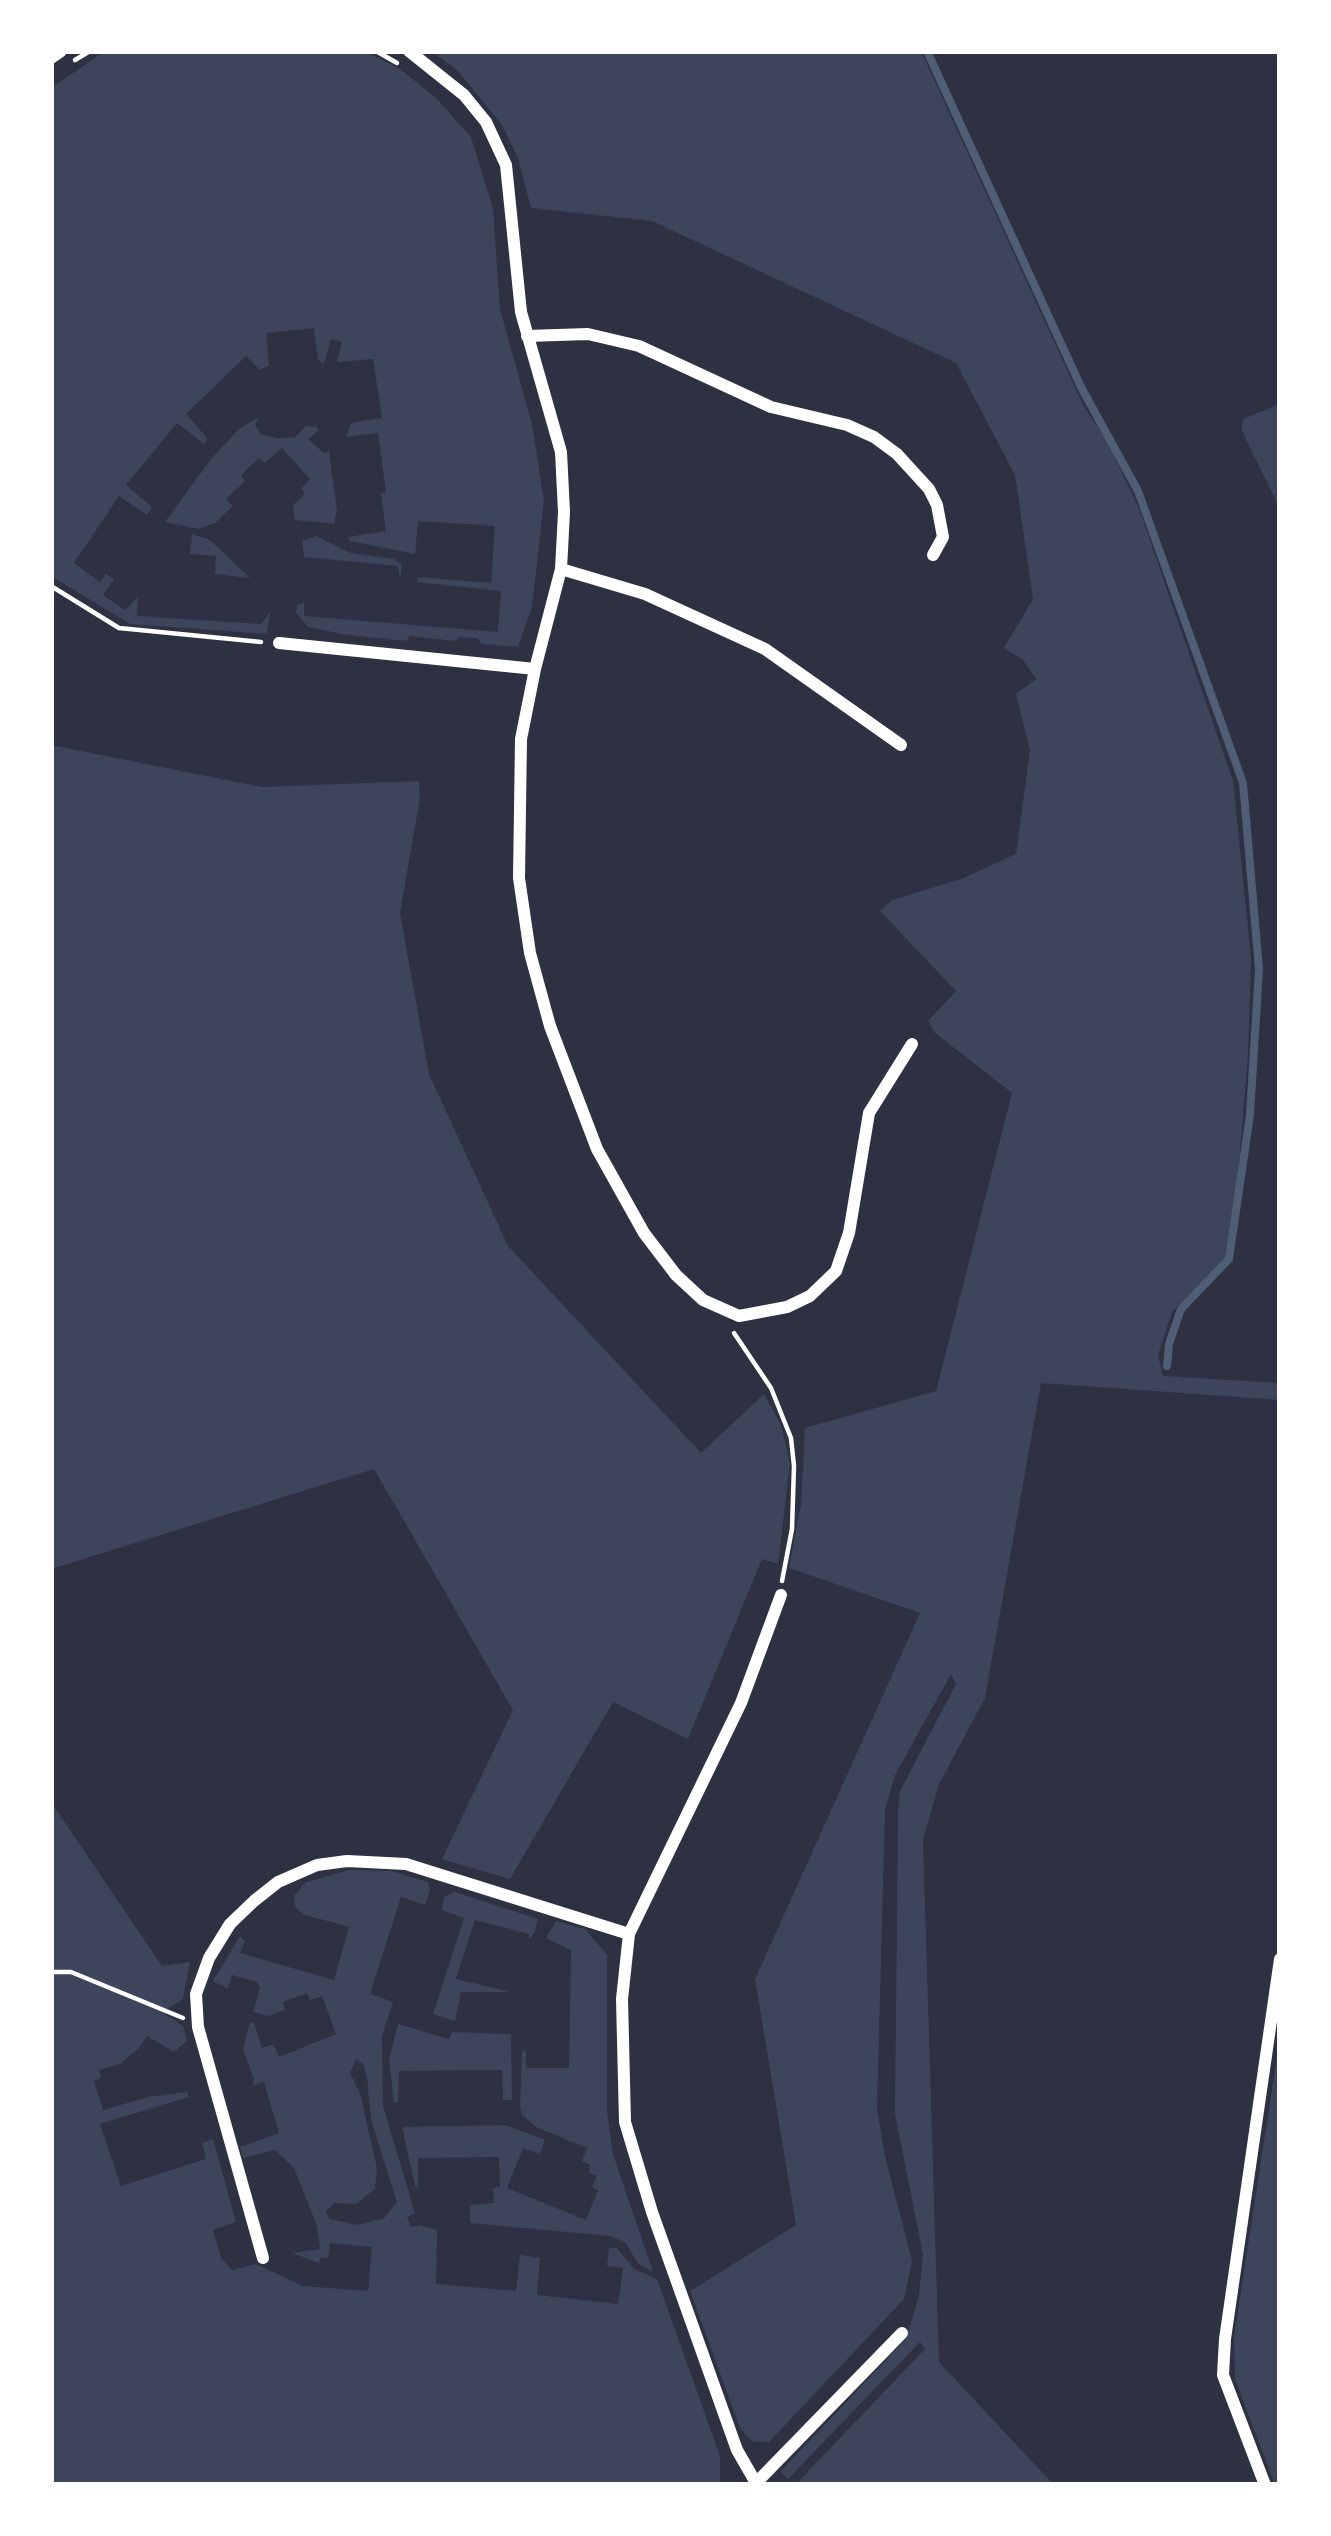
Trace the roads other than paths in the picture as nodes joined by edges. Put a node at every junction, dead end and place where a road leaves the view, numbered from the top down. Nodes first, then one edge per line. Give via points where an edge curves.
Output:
1 (61, 51) edge
2 (409, 51) edge
3 (51, 58) edge
4 (527, 336) junction
5 (933, 555) dead end
6 (561, 569) junction
7 (279, 644) road end
8 (535, 669) junction
9 (901, 746) dead end
10 (912, 1044) dead end
11 (781, 1595) road end
12 (629, 1934) junction
13 (1280, 1959) edge
14 (263, 2258) dead end
15 (902, 2332) dead end
16 (755, 2484) edge
17 (1265, 2485) edge

1 - 3 street
2 - 4 street via 464,94 497,144 510,187
4 - 5 street via 588,334 639,346 771,407 874,437 929,489 943,537
4 - 6 street via 561,452
6 - 8 street
6 - 9 street via 645,594 765,649
7 - 8 street
8 - 10 street via 521,739 519,878 530,953 597,1149 676,1275 739,1316 787,1307 836,1271 869,1113
11 - 12 street via 741,1703
12 - 14 street via 406,1864 317,1864 254,1900 219,1941 196,1994 198,2027
12 - 16 street via 625,2122 736,2450
13 - 17 street via 1223,2375
15 - 16 street

